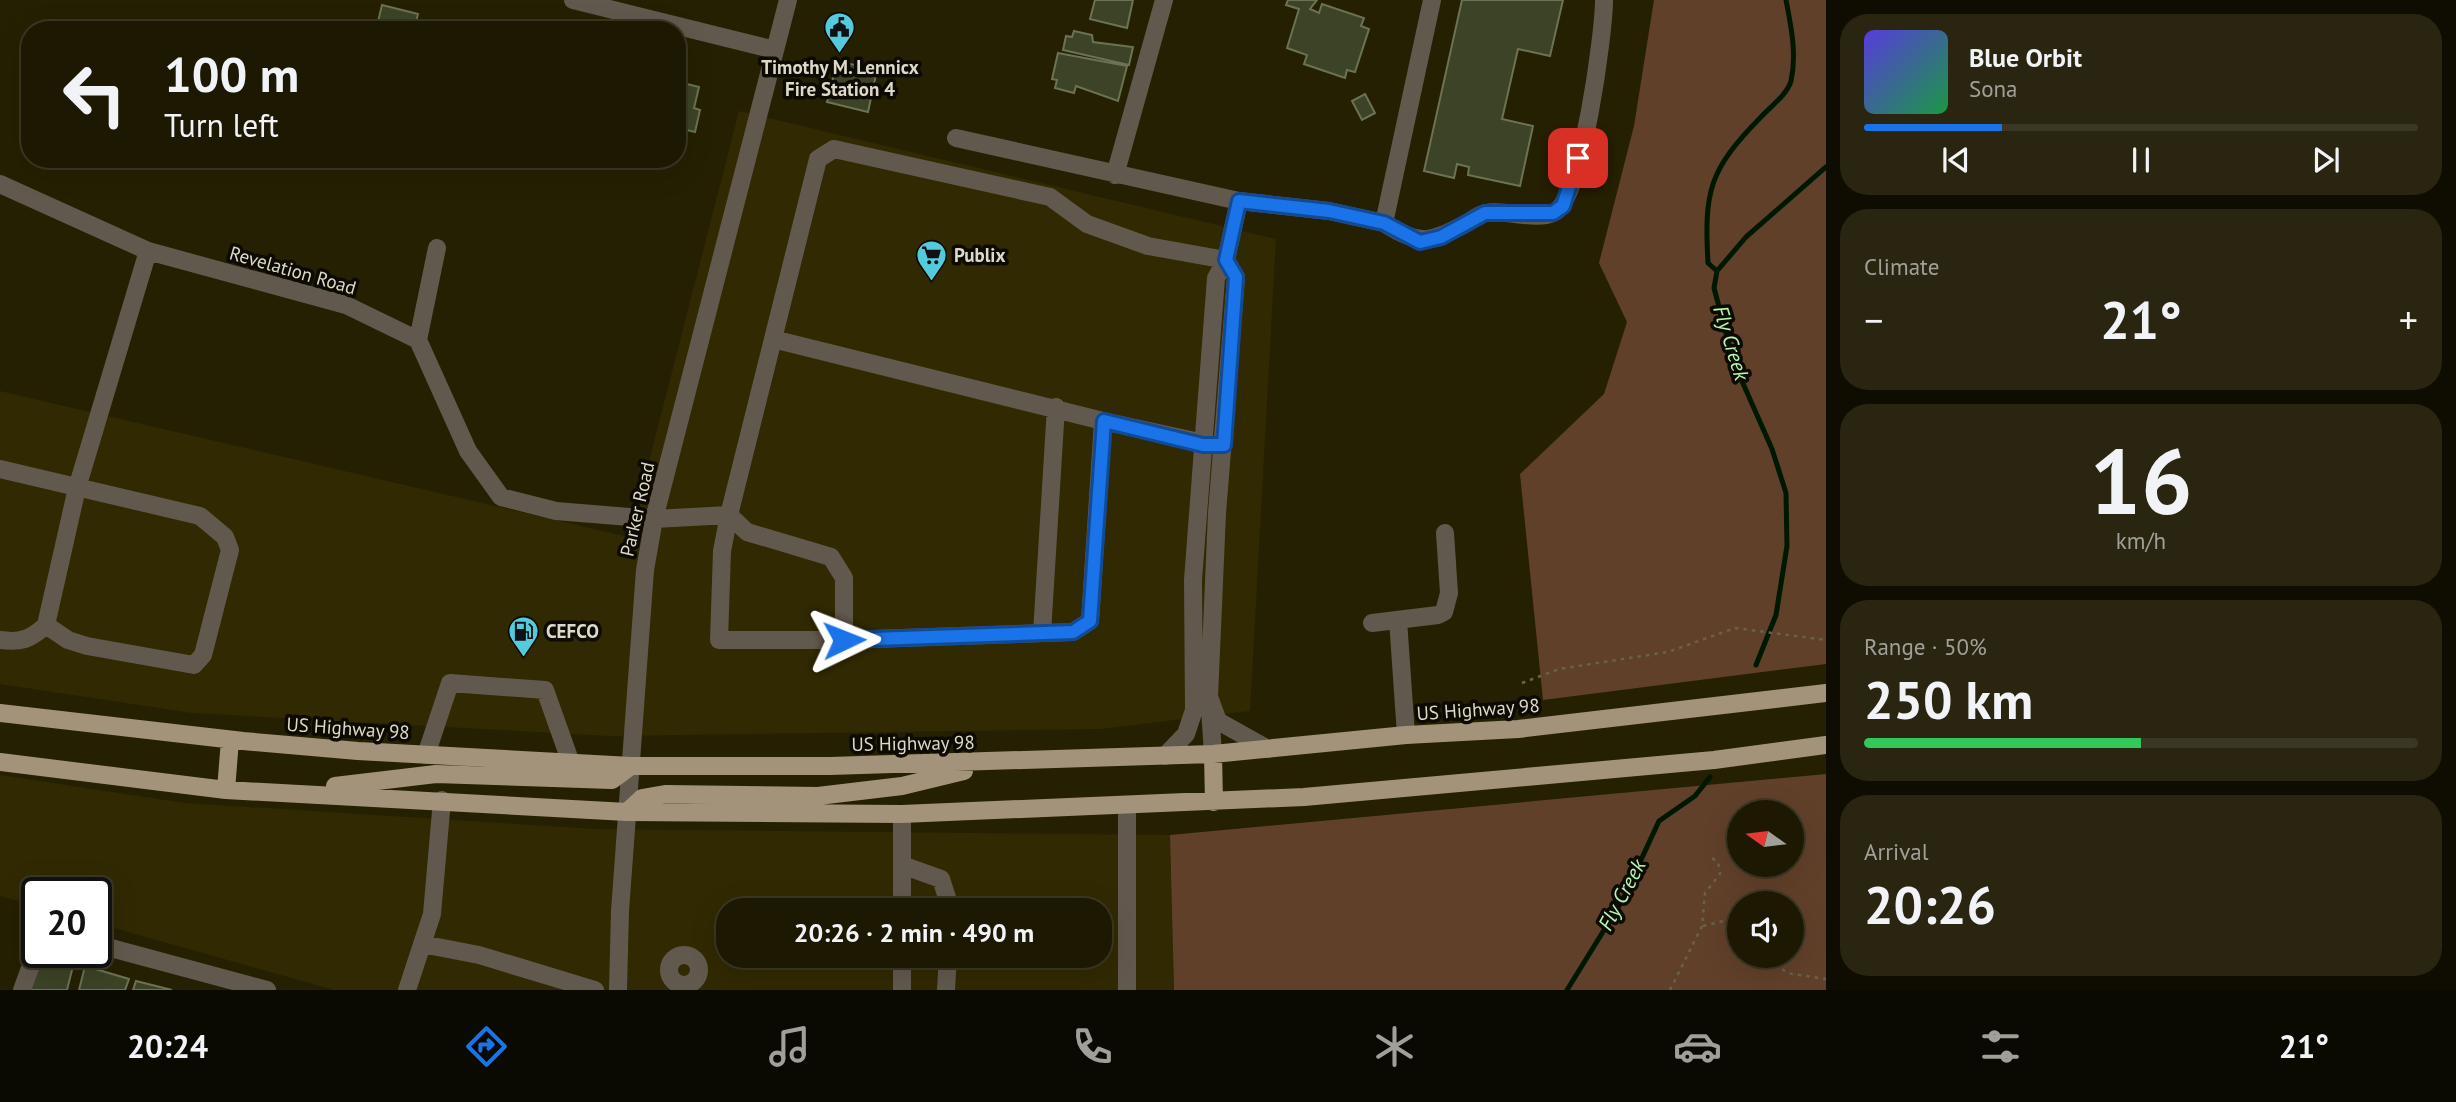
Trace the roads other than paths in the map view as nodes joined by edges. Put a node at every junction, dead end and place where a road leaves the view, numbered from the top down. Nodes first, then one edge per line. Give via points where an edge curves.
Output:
1 (573, 0) edge
2 (788, 0) edge
3 (1164, 0) edge
4 (1432, 0) edge
5 (1604, 0) edge
6 (658, 21) edge
7 (686, 28) edge
8 (775, 50) junction
9 (956, 138) dead end
10 (1115, 175) junction
11 (0, 184) edge
12 (1239, 201) junction
13 (1384, 223) junction
14 (436, 248) dead end
15 (148, 251) junction
16 (1226, 260) junction
17 (773, 339) junction
18 (418, 340) junction
19 (1056, 407) junction
20 (1104, 421) junction
21 (1203, 445) junction
22 (1224, 445) junction
23 (0, 469) edge
24 (77, 488) junction
25 (729, 514) junction
26 (654, 519) junction
27 (1445, 533) dead end
28 (1398, 620) junction
29 (1372, 623) dead end
30 (46, 625) junction
31 (1042, 633) junction
32 (0, 639) edge
33 (844, 640) junction
34 (1826, 693) edge
35 (1209, 697) junction
36 (0, 713) edge
37 (1406, 735) junction
38 (230, 740) junction
39 (1826, 745) edge
40 (1268, 749) junction
41 (1213, 754) junction
42 (426, 755) junction
43 (1166, 756) junction
44 (0, 762) edge
45 (571, 762) junction
46 (1002, 762) junction
47 (631, 766) junction
48 (226, 790) junction
49 (286, 793) junction
50 (442, 800) junction
51 (1214, 802) junction
52 (1128, 807) junction
53 (627, 812) junction
54 (902, 814) junction
55 (902, 865) junction
56 (902, 898) edge
57 (947, 898) edge
58 (422, 944) junction
59 (112, 948) edge
60 (30, 968) edge
61 (902, 968) edge
62 (947, 968) edge
63 (22, 990) edge
64 (267, 990) edge
65 (407, 990) edge
66 (595, 990) edge
67 (618, 990) edge
68 (902, 990) edge
69 (946, 990) edge
70 (1127, 990) edge

1 - 6 street
2 - 8 street, Parker Road
3 - 10 street
4 - 13 street
5 - 13 street via 1596,85 1563,206 1553,213 1485,213 1441,237 1420,242
7 - 8 street
8 - 26 street, Parker Road
9 - 10 street
10 - 12 street
11 - 15 street, Revelation Road
12 - 13 street via 1329,211
12 - 16 street
14 - 18 street
15 - 18 street, Revelation Road via 346,305
15 - 24 street
16 - 17 street via 1148,246 1087,224 1050,197 834,149 818,159
16 - 21 street via 1216,278
16 - 22 street via 1236,277
17 - 19 street
17 - 25 street
18 - 26 street via 468,451 501,497 556,511
19 - 20 street
19 - 31 street
20 - 21 street
20 - 31 street via 1090,621 1073,632
21 - 22 street
21 - 43 street via 1193,580 1194,710 1186,734
22 - 35 street
23 - 24 street
24 - 30 street
24 - 30 street via 200,516 225,537 230,550 203,655 194,666 87,646
25 - 26 street
25 - 33 street via 747,532 831,557 844,578
25 - 33 street via 722,551 719,640
26 - 47 street, Parker Road via 643,588
27 - 28 street via 1447,606 1438,615
28 - 29 street
28 - 37 street
30 - 32 street via 17,643
31 - 33 street
34 - 37 main road, US Highway 98 via 1518,729
35 - 40 street via 1219,721
35 - 41 street
36 - 38 main road, US Highway 98
37 - 40 main road, US Highway 98
38 - 42 main road, US Highway 98
38 - 48 main road
39 - 51 main road via 1714,760
40 - 41 main road, US Highway 98
41 - 43 main road, US Highway 98
41 - 51 main road
42 - 45 main road, US Highway 98
42 - 45 street via 450,682 545,690
43 - 46 main road, US Highway 98
44 - 48 main road
45 - 47 main road, US Highway 98
46 - 47 main road, US Highway 98
46 - 53 main road via 902,786 818,796 665,793 642,798
47 - 49 main road via 612,780 436,774
47 - 53 street, Parker Road
48 - 49 main road
49 - 50 main road
50 - 53 main road
50 - 58 street via 432,914
51 - 52 main road
52 - 54 main road
52 - 70 street
53 - 54 main road
53 - 67 street, Parker Road
54 - 55 street
55 - 56 street
55 - 57 street via 941,879
58 - 65 street
58 - 66 street via 479,955
59 - 64 street
60 - 63 street
61 - 68 street
62 - 69 street

